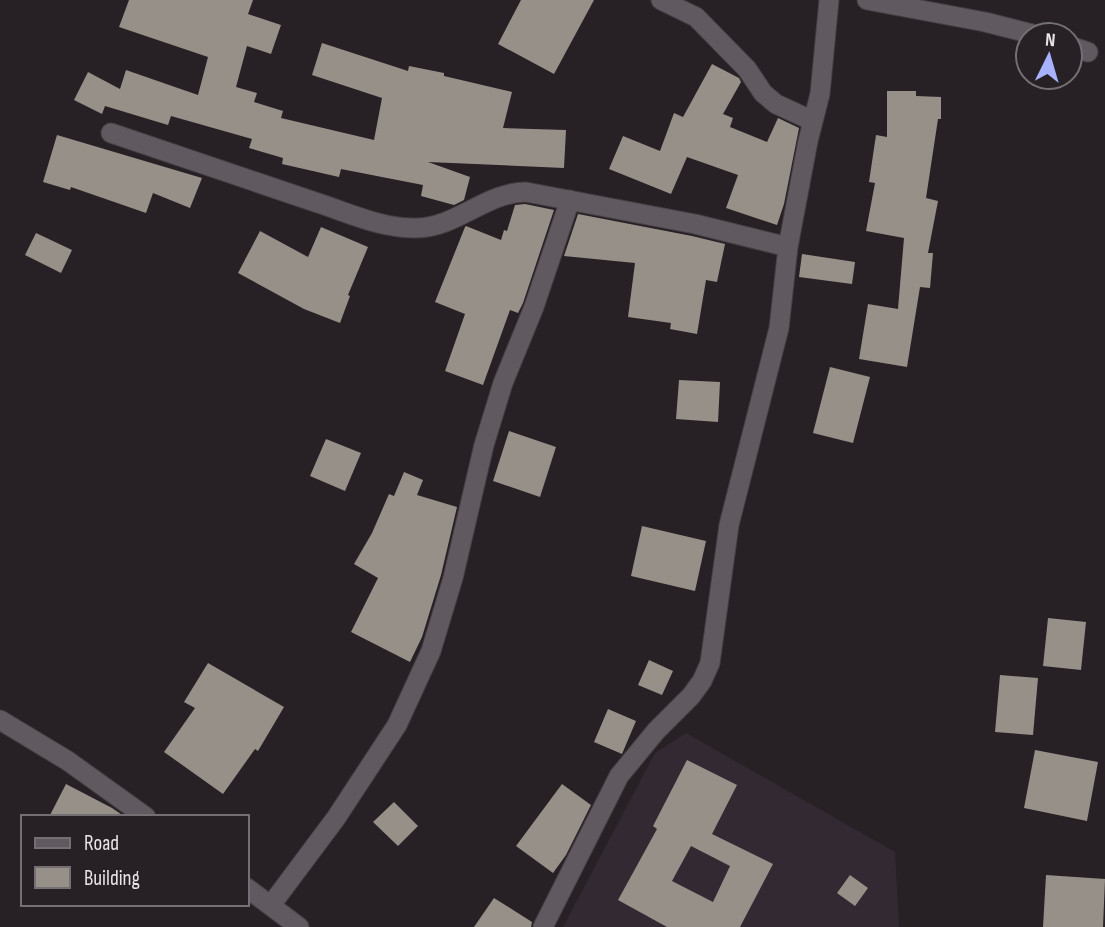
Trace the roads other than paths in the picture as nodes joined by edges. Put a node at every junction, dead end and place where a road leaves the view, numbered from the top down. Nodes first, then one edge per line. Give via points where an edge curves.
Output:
1 (661, 0) edge
2 (829, 0) edge
3 (867, 0) edge
4 (1014, 29) edge
5 (813, 121) junction
6 (111, 133) dead end
7 (570, 201) junction
8 (788, 247) junction
9 (0, 720) edge
10 (143, 815) edge
11 (248, 889) edge
12 (271, 905) junction
13 (299, 927) edge
14 (543, 927) edge

1 - 5 street via 696,17 776,104
2 - 5 street
3 - 4 street
5 - 8 street
6 - 7 street via 382,224 435,226 515,192
7 - 8 street
7 - 12 street via 503,383 431,652 397,725
8 - 14 street via 779,328 729,525 710,663 691,696 619,776
9 - 10 street
11 - 12 street
12 - 13 street

